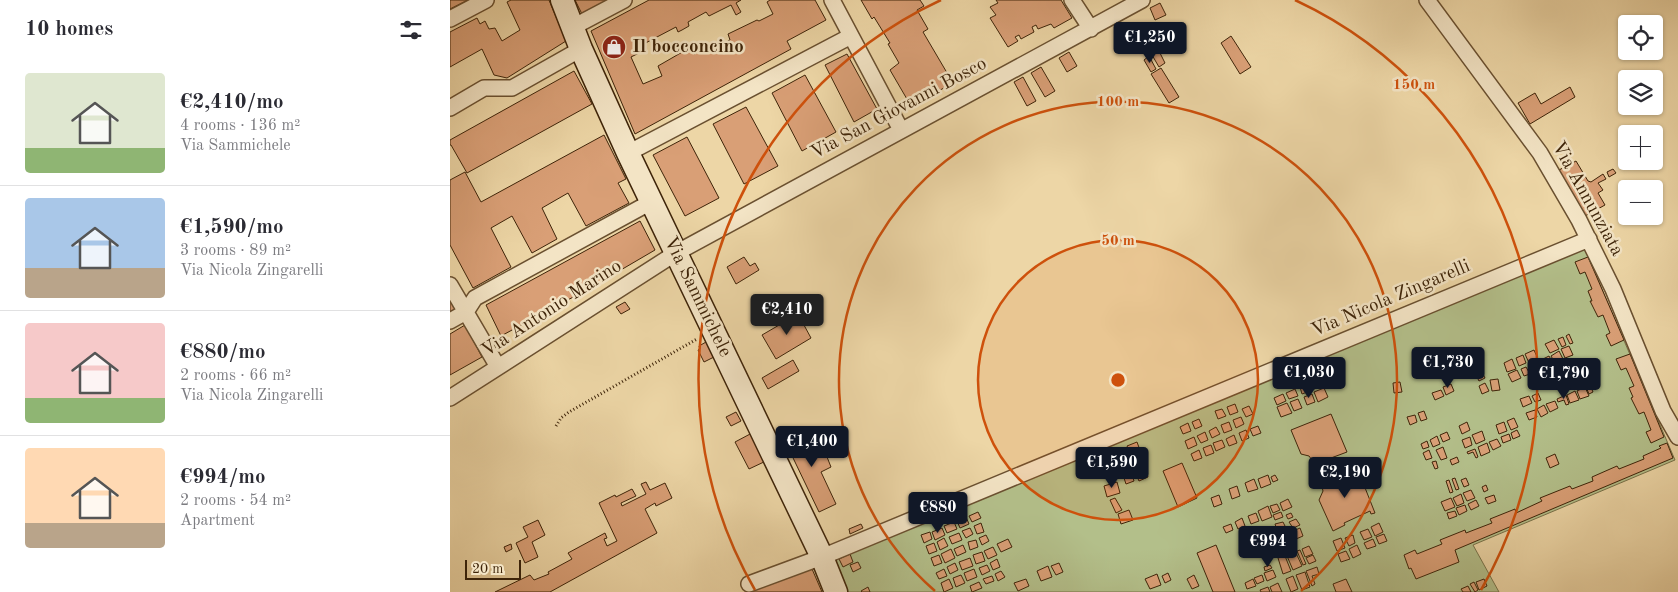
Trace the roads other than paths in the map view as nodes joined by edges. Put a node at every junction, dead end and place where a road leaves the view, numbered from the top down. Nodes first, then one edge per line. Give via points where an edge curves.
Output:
1 (486, 0) edge
2 (562, 0) edge
3 (624, 0) edge
4 (832, 0) edge
5 (1072, 0) edge
6 (1142, 0) edge
7 (1427, 0) edge
8 (450, 19) edge
9 (573, 27) junction
10 (1090, 29) junction
11 (851, 36) junction
12 (581, 49) junction
13 (450, 108) edge
14 (901, 130) junction
15 (628, 153) junction
16 (651, 202) junction
17 (1589, 238) junction
18 (676, 253) junction
19 (450, 285) edge
20 (466, 312) junction
21 (450, 321) edge
22 (498, 367) junction
23 (450, 398) edge
24 (1678, 436) edge
25 (822, 557) junction
26 (748, 584) dead end
27 (836, 592) edge

1 - 8 street
2 - 9 street, Via Sammichele
3 - 9 street
4 - 11 street
5 - 10 street
6 - 10 street, Via San Giovanni Bosco
7 - 17 street, Via Annunziata via 1540,153
9 - 12 street, Via Sammichele
10 - 14 street, Via San Giovanni Bosco
11 - 14 street
11 - 15 street
12 - 13 street via 512,88 484,88
12 - 15 street, Via Sammichele
14 - 18 street, Via San Giovanni Bosco
15 - 16 street, Via Sammichele
16 - 18 street, Via Sammichele
16 - 20 street via 475,298
17 - 24 street, Via Annunziata via 1663,411
17 - 25 street, Via Nicola Zingarelli
18 - 22 street, Via Antonio Marino
18 - 25 street, Via Sammichele
19 - 20 street
20 - 21 street
20 - 22 street
22 - 23 street, Via Antonio Marino
25 - 26 street, Via Nicola Zingarelli
25 - 27 street, Via Sammichele

